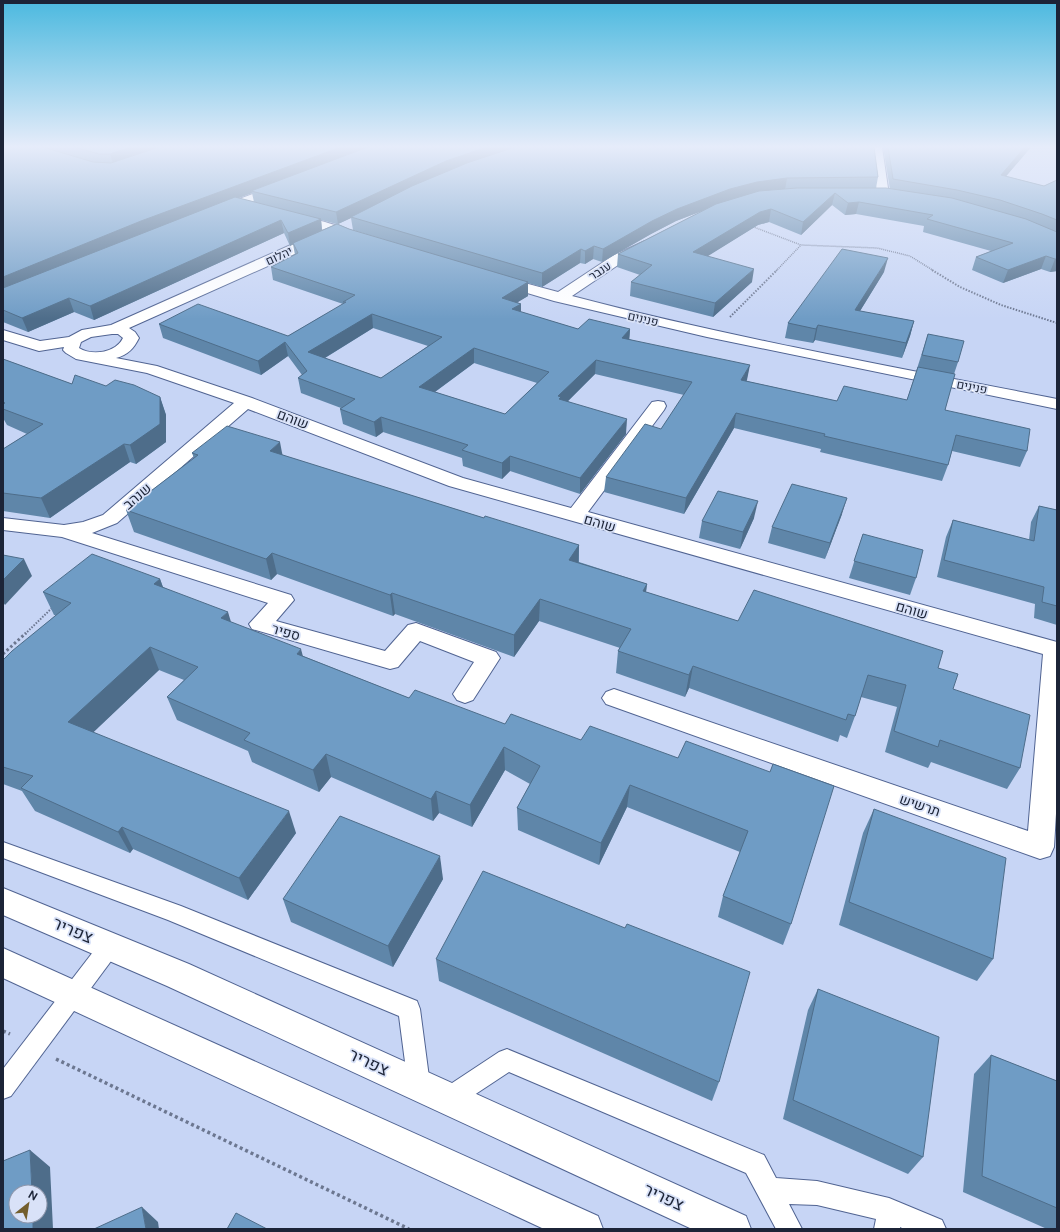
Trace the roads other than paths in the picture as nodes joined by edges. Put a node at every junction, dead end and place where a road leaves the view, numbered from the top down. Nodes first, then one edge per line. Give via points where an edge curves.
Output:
1 (236, 204) edge
2 (239, 204) edge
3 (259, 210) edge
4 (208, 215) edge
5 (281, 215) edge
6 (355, 222) edge
7 (339, 230) junction
8 (654, 240) edge
9 (371, 243) edge
10 (484, 276) edge
11 (559, 298) junction
12 (158, 310) junction
13 (111, 329) junction
14 (3, 335) edge
15 (128, 340) junction
16 (74, 341) junction
17 (82, 356) junction
18 (151, 369) junction
19 (246, 402) junction
20 (1057, 404) edge
21 (658, 406) dead end
22 (575, 516) junction
23 (3, 524) edge
24 (64, 532) junction
25 (1056, 650) edge
26 (465, 694) dead end
27 (614, 698) dead end
28 (3, 850) edge
29 (3, 900) edge
30 (110, 946) junction
31 (3, 963) edge
32 (74, 995) junction
33 (419, 1085) junction
34 (3, 1088) edge
35 (448, 1099) junction
36 (768, 1190) junction
37 (888, 1220) edge
38 (585, 1229) edge
39 (733, 1229) edge
40 (789, 1229) edge
41 (933, 1229) edge

1 - 4 street
2 - 3 street
5 - 7 street
6 - 7 street, יהלום
7 - 9 street
7 - 12 street, יהלום
8 - 11 street, ענבר via 619,258
10 - 11 street, פנינים
11 - 20 street, פנינים via 627,316
12 - 13 street, יהלום
12 - 15 street, יהלום
13 - 15 street via 125,332
13 - 16 street via 90,332
14 - 16 street via 39,346
15 - 17 street, יהלום via 112,354
15 - 18 street, שוהם
16 - 17 street via 71,350
17 - 18 street, שוהם
18 - 19 street, שוהם
19 - 22 street, שוהם via 456,482
19 - 24 street, שנהב via 110,519 86,528
21 - 22 street
22 - 25 street, שוהם
23 - 24 street, שנהב
24 - 26 street, ספיר via 283,600 260,624 390,661 416,630 488,658
25 - 27 street, תרשיש via 1040,847
28 - 33 lane via 174,913 409,1009
29 - 30 street, צפריר
30 - 32 lane
30 - 33 street, צפריר
31 - 32 street
32 - 34 lane
32 - 38 street
33 - 35 street, צפריר
35 - 36 lane via 507,1060 755,1164
35 - 39 street, צפריר
36 - 37 lane via 817,1193
36 - 40 lane
37 - 41 lane

